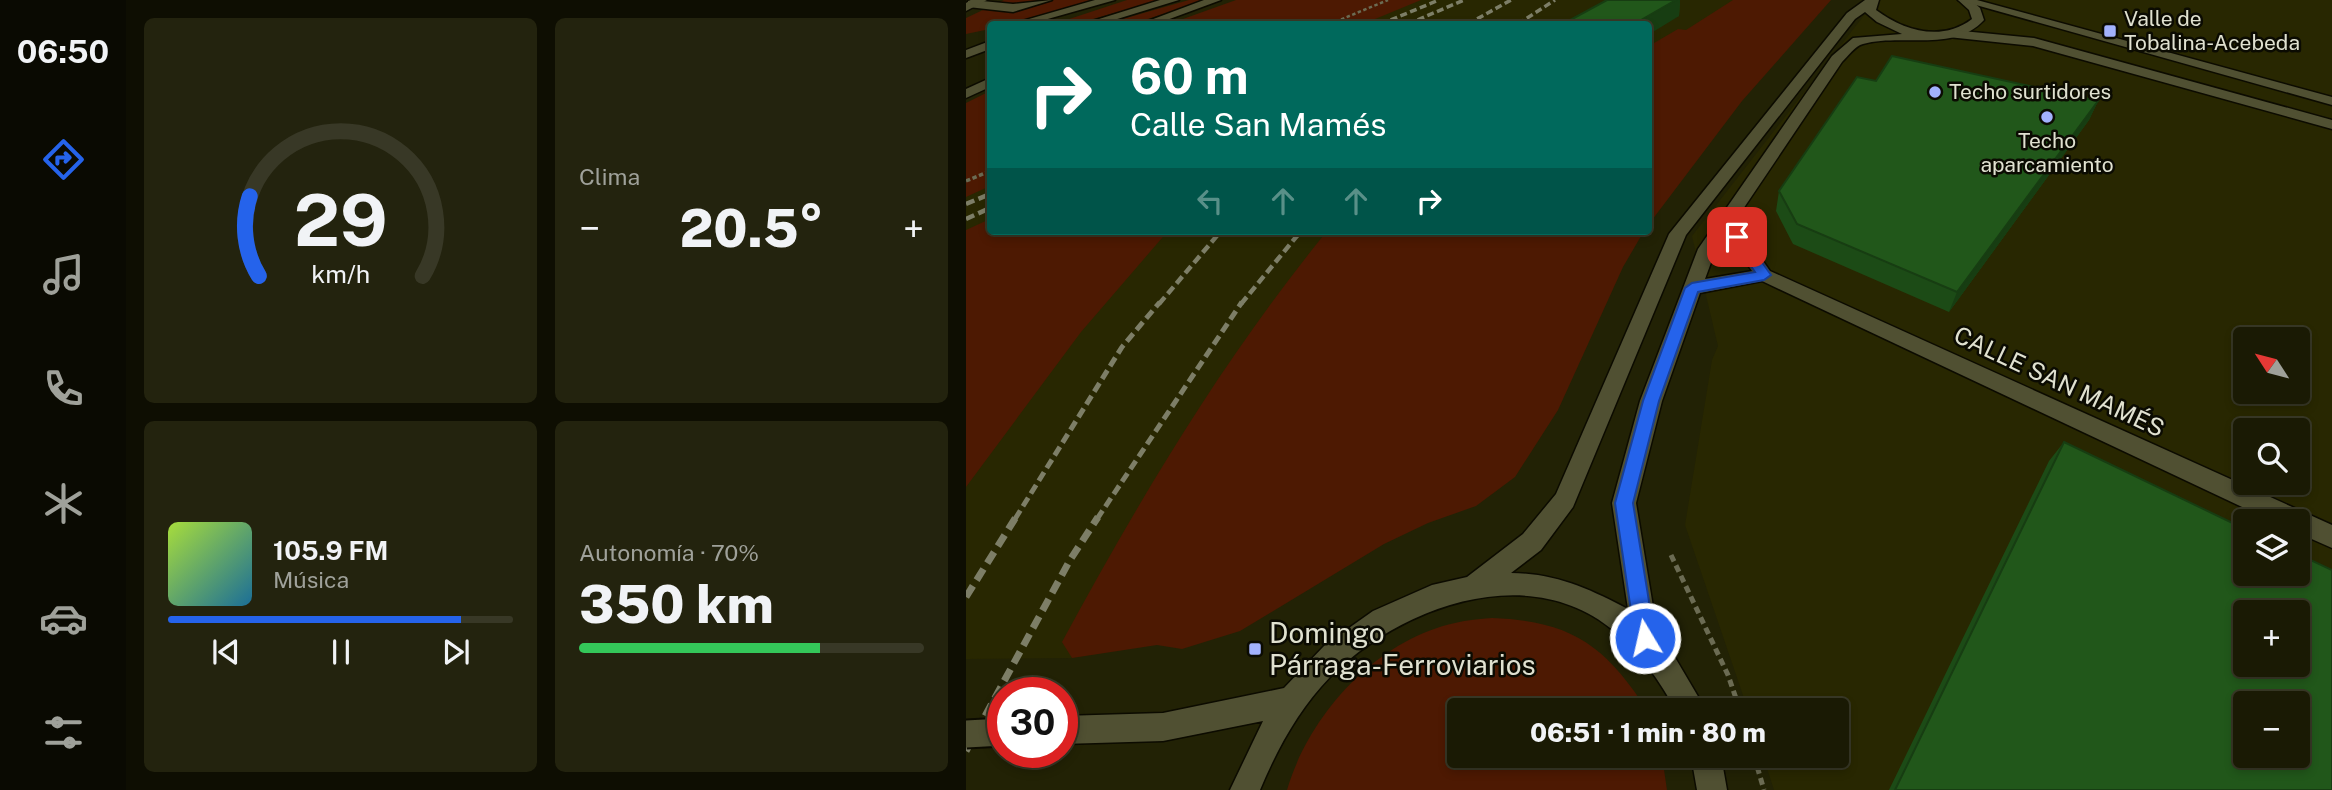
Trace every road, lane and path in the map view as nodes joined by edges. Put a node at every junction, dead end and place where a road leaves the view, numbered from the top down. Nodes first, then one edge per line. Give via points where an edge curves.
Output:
1 (1046, 0) edge
2 (1110, 0) edge
3 (1173, 0) edge
4 (1215, 0) edge
5 (1388, 0) edge
6 (1964, 0) edge
7 (1871, 2) edge
8 (973, 4) edge
9 (1030, 21) edge
10 (1053, 21) edge
11 (1100, 21) edge
12 (1155, 21) edge
13 (1337, 21) edge
14 (987, 33) edge
15 (1952, 34) junction
16 (1932, 35) junction
17 (966, 39) edge
18 (987, 46) edge
19 (966, 54) edge
20 (987, 56) edge
21 (966, 63) edge
22 (987, 84) edge
23 (966, 94) edge
24 (2332, 101) edge
25 (2332, 125) edge
26 (987, 172) edge
27 (966, 181) edge
28 (1725, 219) junction
29 (1764, 275) junction
30 (1692, 288) junction
31 (2332, 537) edge
32 (1666, 544) dead end
33 (1476, 584) junction
34 (1645, 638) junction
35 (1686, 698) edge
36 (1736, 698) edge
37 (1292, 701) junction
38 (1078, 730) edge
39 (987, 733) edge
40 (966, 734) edge
41 (1708, 768) edge
42 (1758, 768) edge
43 (1245, 790) edge
44 (1712, 790) edge
45 (1764, 790) edge

1 - 8 street via 1013,8
2 - 9 street
2 - 10 street
3 - 11 street
4 - 12 street
5 - 13 path
6 - 15 street via 1974,8 1978,20
6 - 24 street
7 - 16 street via 1870,11 1882,22
7 - 33 street via 1851,16 1678,234 1566,500 1532,542
14 - 17 street
15 - 16 street
15 - 25 street via 2034,42
16 - 28 street via 1857,41 1837,59
18 - 19 street
20 - 21 street
22 - 23 street
26 - 27 path
28 - 29 street
28 - 30 street
29 - 30 street
29 - 31 street, CALLE SAN MAMÉS
30 - 34 street via 1651,401 1624,503
32 - 36 path
33 - 34 street via 1522,582 1567,591 1609,610
33 - 37 street via 1427,597 1378,621 1333,655
34 - 35 street via 1677,678
37 - 38 street via 1163,727
37 - 43 street via 1260,752
39 - 40 street, bridge
41 - 44 street
42 - 45 path

